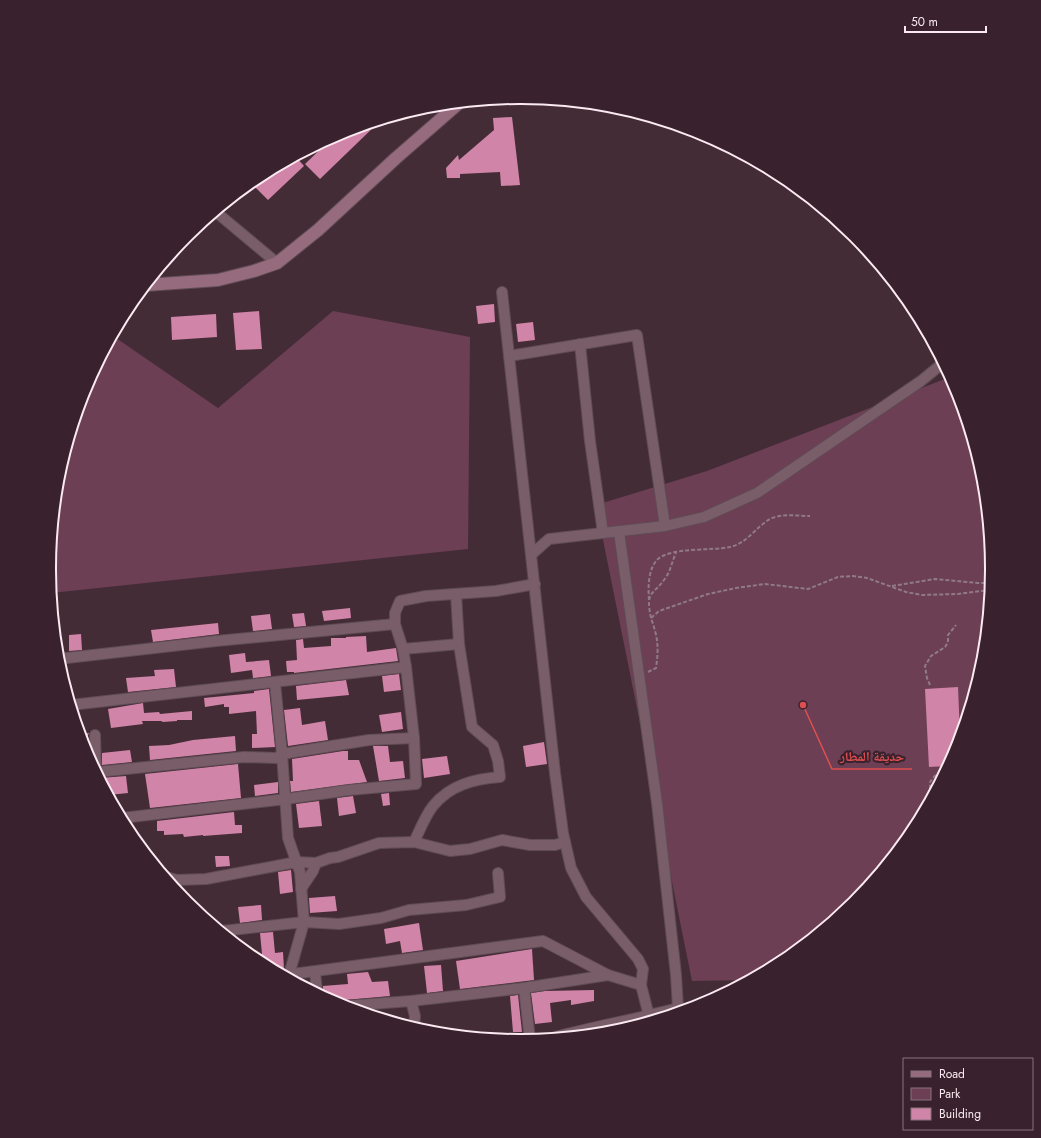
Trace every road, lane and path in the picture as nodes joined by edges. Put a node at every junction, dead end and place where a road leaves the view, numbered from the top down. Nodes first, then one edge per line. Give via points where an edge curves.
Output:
1 (450, 110) edge
2 (220, 215) edge
3 (277, 263) junction
4 (153, 284) edge
5 (502, 292) dead end
6 (580, 344) junction
7 (510, 356) junction
8 (938, 366) edge
9 (810, 516) dead end
10 (665, 526) junction
11 (619, 532) junction
12 (603, 533) junction
13 (676, 553) junction
14 (532, 554) junction
15 (985, 583) edge
16 (535, 584) junction
17 (891, 586) junction
18 (984, 591) edge
19 (456, 594) junction
20 (649, 600) junction
21 (651, 618) junction
22 (395, 624) junction
23 (956, 625) dead end
24 (459, 644) junction
25 (403, 648) junction
26 (65, 658) edge
27 (406, 667) junction
28 (640, 676) junction
29 (275, 683) junction
30 (930, 685) dead end
31 (77, 704) edge
32 (95, 735) dead end
33 (414, 738) junction
34 (282, 754) junction
35 (96, 758) edge
36 (102, 770) edge
37 (937, 773) dead end
38 (930, 788) edge
39 (286, 800) junction
40 (128, 817) edge
41 (414, 842) junction
42 (565, 842) junction
43 (296, 862) junction
44 (316, 863) junction
45 (498, 873) dead end
46 (175, 880) edge
47 (301, 889) junction
48 (304, 922) junction
49 (229, 930) edge
50 (288, 971) edge
51 (315, 972) junction
52 (294, 974) edge
53 (608, 974) junction
54 (641, 985) junction
55 (316, 987) edge
56 (524, 988) junction
57 (411, 1001) junction
58 (360, 1005) edge
59 (679, 1006) edge
60 (649, 1016) edge
61 (644, 1017) edge
62 (415, 1021) edge
63 (587, 1029) edge
64 (529, 1034) edge

1 - 3 main road via 318,230
2 - 3 street
3 - 4 main road via 218,280
5 - 7 street
6 - 7 street
6 - 10 street via 637,335
6 - 12 street
7 - 14 street
8 - 10 street via 921,381 757,493 704,516
9 - 13 path via 775,517 732,547
10 - 11 street
11 - 12 street
11 - 28 street
12 - 14 street via 549,539
13 - 20 path via 666,577
13 - 20 path via 656,560 650,575
14 - 16 street
15 - 17 path via 935,579
16 - 19 street via 496,591
16 - 42 street
17 - 18 path via 922,595
17 - 21 path via 853,576 838,577 808,589 765,584 708,594 659,611
19 - 22 street via 400,601 395,613
19 - 24 street
20 - 21 path
21 - 28 path via 659,649 656,668
22 - 25 street
22 - 26 street
23 - 30 path via 948,635 945,647 931,656 925,666
24 - 25 street
24 - 41 street via 472,727 493,745 500,777 482,778 452,788 433,806
25 - 27 street
27 - 29 street
27 - 33 street
28 - 59 street via 661,834
29 - 31 street
29 - 34 street
32 - 35 street
33 - 34 street via 369,740
33 - 39 street via 416,784 349,790
34 - 36 street via 277,758 244,757
34 - 39 street
37 - 38 path via 930,782
39 - 40 street
39 - 43 street via 288,838
41 - 42 street via 450,851 470,849 502,840 555,845
41 - 44 street via 379,843
42 - 54 street via 571,868 586,897 638,959 643,969
43 - 44 street
43 - 46 street via 206,879
43 - 47 street via 300,872
44 - 47 street
45 - 48 street via 500,897 466,904 409,910 381,918 339,924
47 - 48 street
48 - 49 street
48 - 50 street
51 - 52 street
51 - 53 street via 543,941
51 - 55 street
53 - 54 street
53 - 56 street
54 - 60 street
56 - 57 street
56 - 64 street
57 - 58 street
57 - 62 street
61 - 63 street

